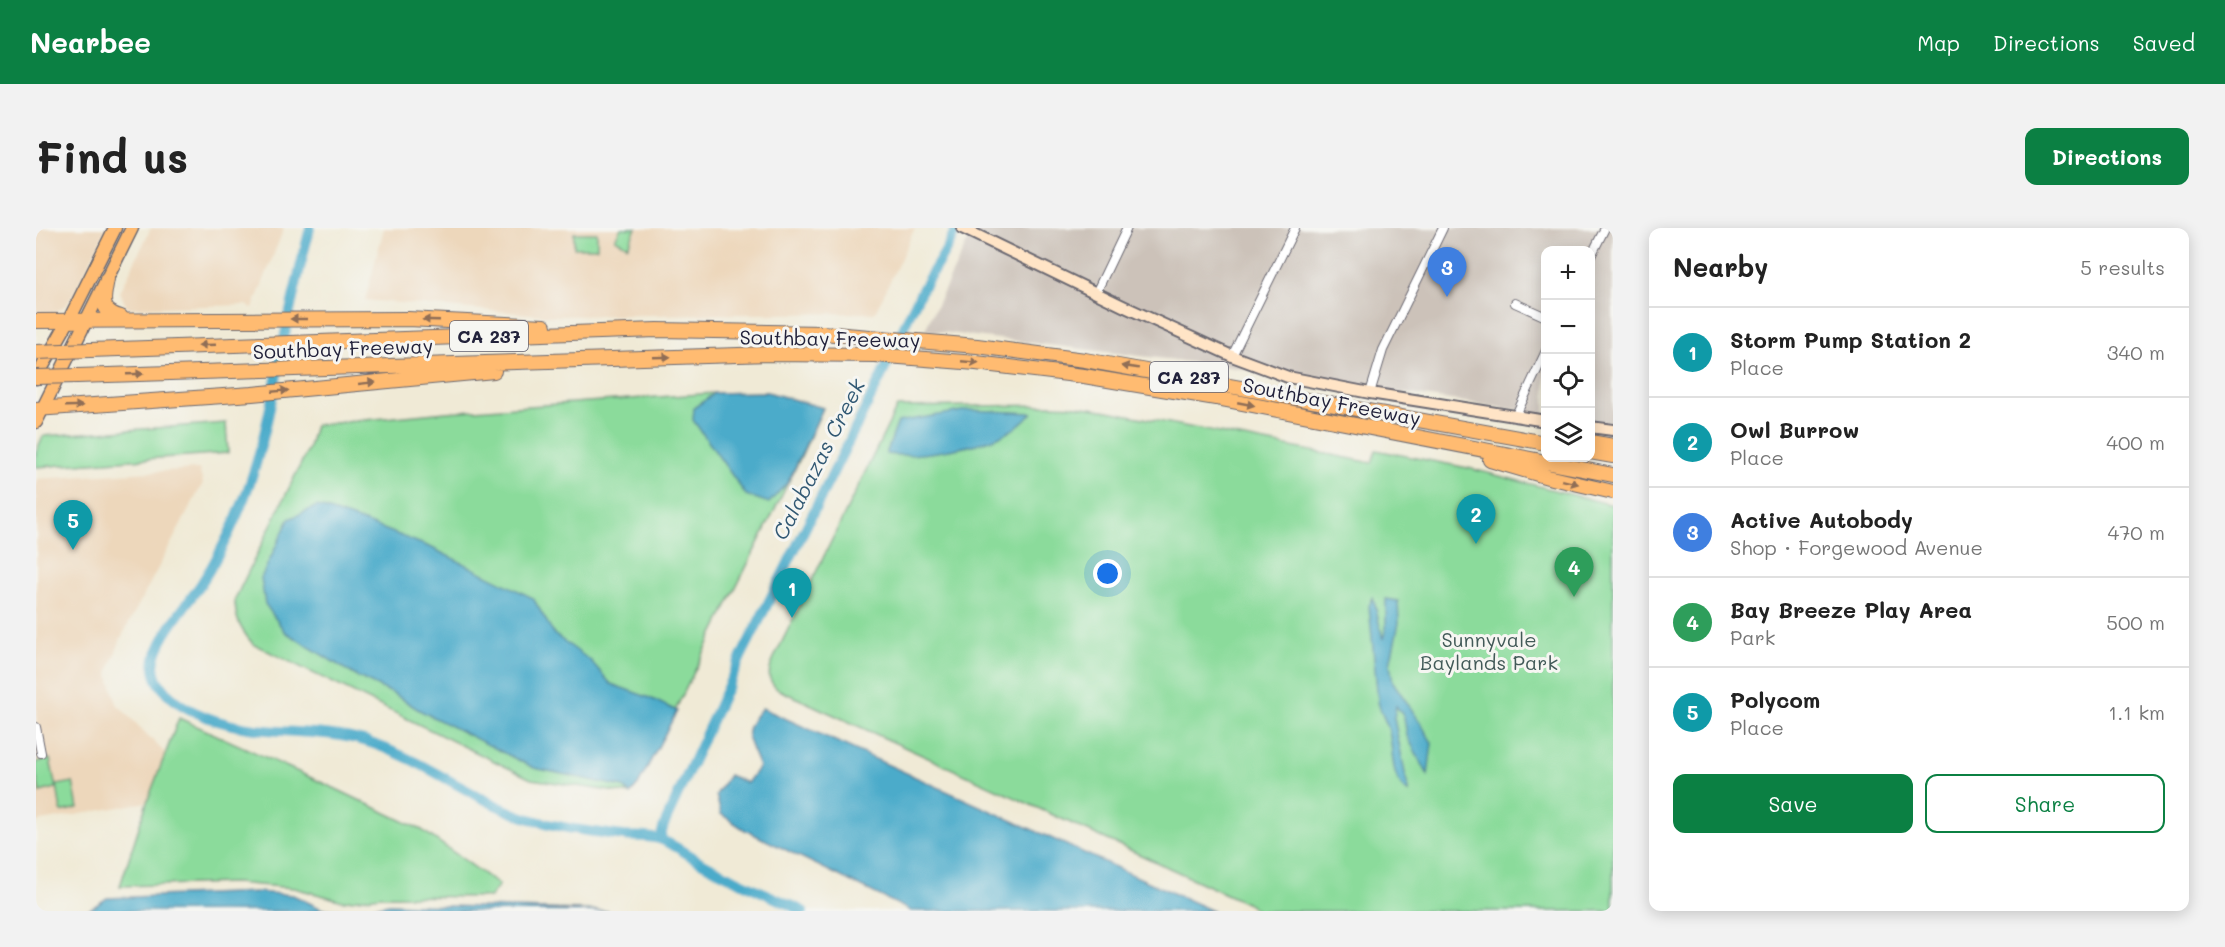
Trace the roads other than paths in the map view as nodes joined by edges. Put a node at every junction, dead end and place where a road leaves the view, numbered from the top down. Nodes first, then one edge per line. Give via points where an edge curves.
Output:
1 (115, 228) edge
2 (132, 228) edge
3 (1127, 228) edge
4 (1295, 228) edge
5 (1443, 228) edge
6 (1605, 228) edge
7 (967, 231) edge
8 (1595, 248) edge
9 (107, 279) junction
10 (1096, 293) junction
11 (1515, 303) dead end
12 (1541, 315) edge
13 (87, 319) junction
14 (69, 320) junction
15 (132, 320) junction
16 (36, 321) edge
17 (657, 330) junction
18 (36, 352) edge
19 (1544, 354) edge
20 (1232, 356) junction
21 (603, 359) junction
22 (36, 378) edge
23 (1370, 393) junction
24 (40, 408) edge
25 (1515, 417) junction
26 (1541, 420) edge
27 (36, 422) edge
28 (1456, 426) junction
29 (1595, 428) edge
30 (1613, 430) edge
31 (1392, 433) junction
32 (1541, 436) edge
33 (1541, 442) edge
34 (1595, 443) edge
35 (1613, 446) edge
36 (1595, 453) edge
37 (1613, 456) edge
38 (1613, 475) edge
39 (1613, 492) edge
40 (36, 727) edge
41 (41, 753) dead end

1 - 14 main road
2 - 9 main road
3 - 10 street
4 - 20 street
5 - 23 street via 1383,350
6 - 8 street
7 - 10 street
9 - 13 main road
9 - 15 highway via 105,308
10 - 20 street
11 - 12 street
13 - 14 highway
13 - 15 highway
13 - 24 main road
14 - 16 highway
14 - 22 main road
17 -> 15 highway via 408,320
17 -> 18 highway, Southbay Freeway / CA 237, bridge
28 -> 17 highway, Southbay Freeway / CA 237 via 1119,365 1017,351 791,332
19 - 25 street
20 - 23 street via 1288,377
22 -> 21 highway, Southbay Freeway / CA 237, bridge
24 -> 21 highway via 252,394
21 -> 31 highway, Southbay Freeway / CA 237 via 875,355 976,363 1129,383
23 - 25 street
24 - 27 main road
25 - 26 street
28 - 32 highway
28 - 33 highway, Southbay Freeway / CA 237
29 - 30 street
31 - 38 highway, Southbay Freeway / CA 237
31 -> 39 highway
34 - 35 highway
36 - 37 highway
40 - 41 street

